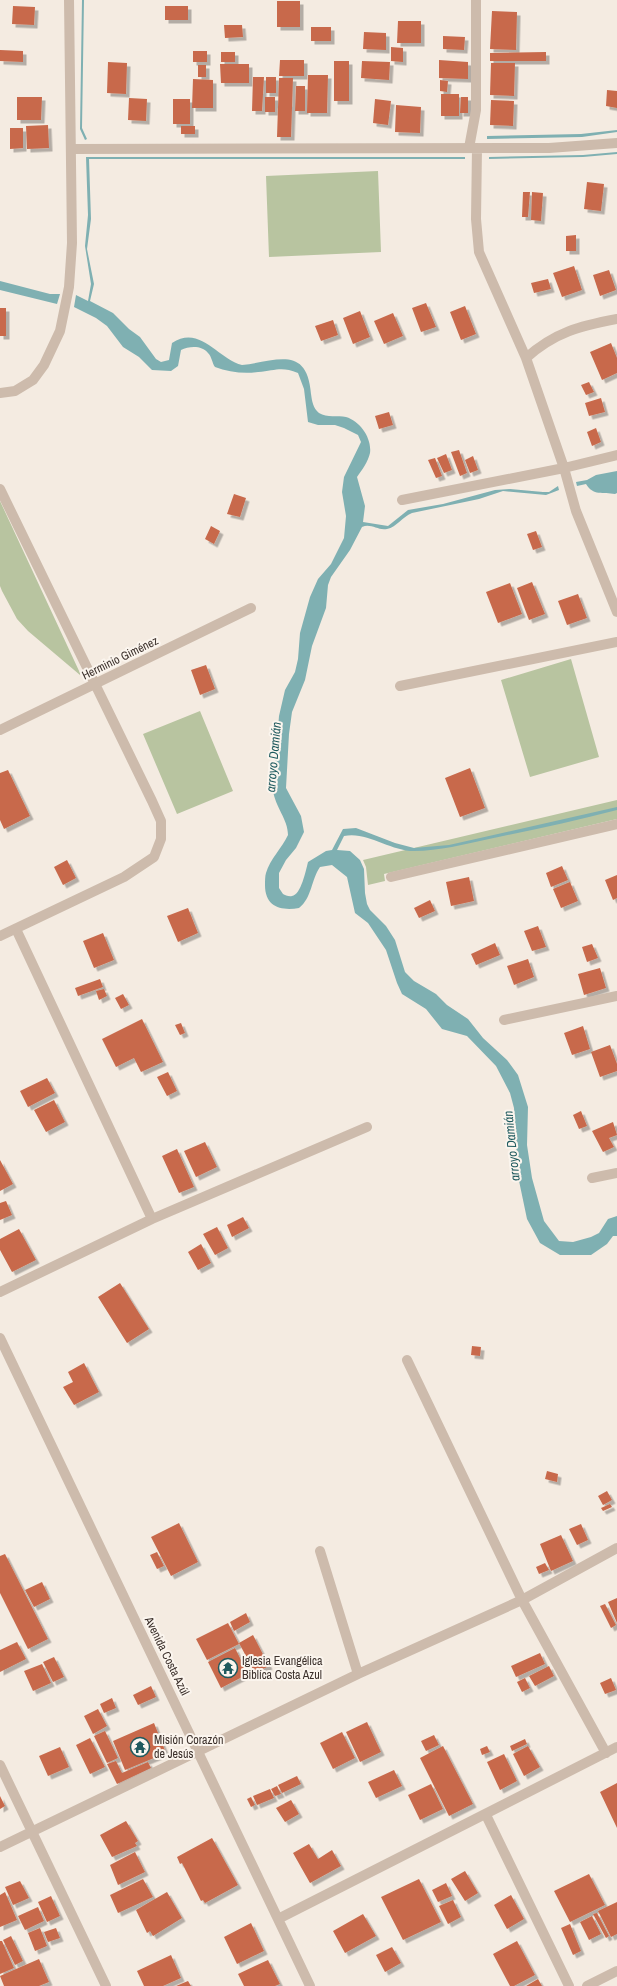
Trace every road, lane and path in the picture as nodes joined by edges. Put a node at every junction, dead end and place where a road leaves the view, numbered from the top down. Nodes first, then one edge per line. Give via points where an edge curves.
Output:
1 (69, 0) edge
2 (476, 0) edge
3 (617, 143) edge
4 (473, 148) junction
5 (71, 149) junction
6 (617, 319) edge
7 (526, 358) junction
8 (0, 393) edge
9 (617, 455) edge
10 (564, 468) junction
11 (0, 489) edge
12 (402, 500) dead end
13 (251, 608) dead end
14 (617, 612) edge
15 (617, 642) edge
16 (96, 684) junction
17 (400, 686) dead end
18 (0, 730) edge
19 (617, 824) edge
20 (391, 877) dead end
21 (16, 929) junction
22 (0, 936) edge
23 (617, 996) edge
24 (504, 1020) dead end
25 (368, 1127) dead end
26 (617, 1173) edge
27 (592, 1178) dead end
28 (152, 1219) junction
29 (0, 1292) edge
30 (0, 1338) edge
31 (407, 1360) dead end
32 (617, 1548) edge
33 (320, 1551) dead end
34 (522, 1600) junction
35 (358, 1674) junction
36 (617, 1747) edge
37 (198, 1751) junction
38 (606, 1753) junction
39 (0, 1765) edge
40 (486, 1815) junction
41 (32, 1832) junction
42 (0, 1847) edge
43 (278, 1919) junction
44 (617, 1971) edge
45 (106, 1986) edge
46 (310, 1986) edge
47 (568, 1986) edge
48 (587, 1986) edge

1 - 5 street
2 - 4 street via 476,110
3 - 4 street via 549,148
4 - 5 street
4 - 7 street via 479,252
5 - 8 street via 72,243 69,287 60,331 44,365 33,380 15,390
6 - 7 street via 577,328 550,339
7 - 10 street
9 - 10 street
10 - 12 street
10 - 14 street via 576,511
11 - 16 street
13 - 16 street, Herminio Giménez
15 - 17 street
16 - 18 street, Herminio Giménez
16 - 21 street via 161,821 161,839 154,857 124,877
19 - 20 street
21 - 22 street
21 - 28 street
23 - 24 street
25 - 28 street
26 - 27 street
28 - 29 street
30 - 37 street, Avenida Costa Azúl
31 - 34 street
32 - 34 street
33 - 35 street
34 - 35 street
34 - 38 street
35 - 37 street
36 - 38 street
37 - 41 street
37 - 43 street, Avenida Costa Azúl
38 - 40 street
39 - 41 street
40 - 43 street
40 - 47 street
41 - 42 street
41 - 45 street
43 - 46 street, Avenida Costa Azúl
44 - 48 street

